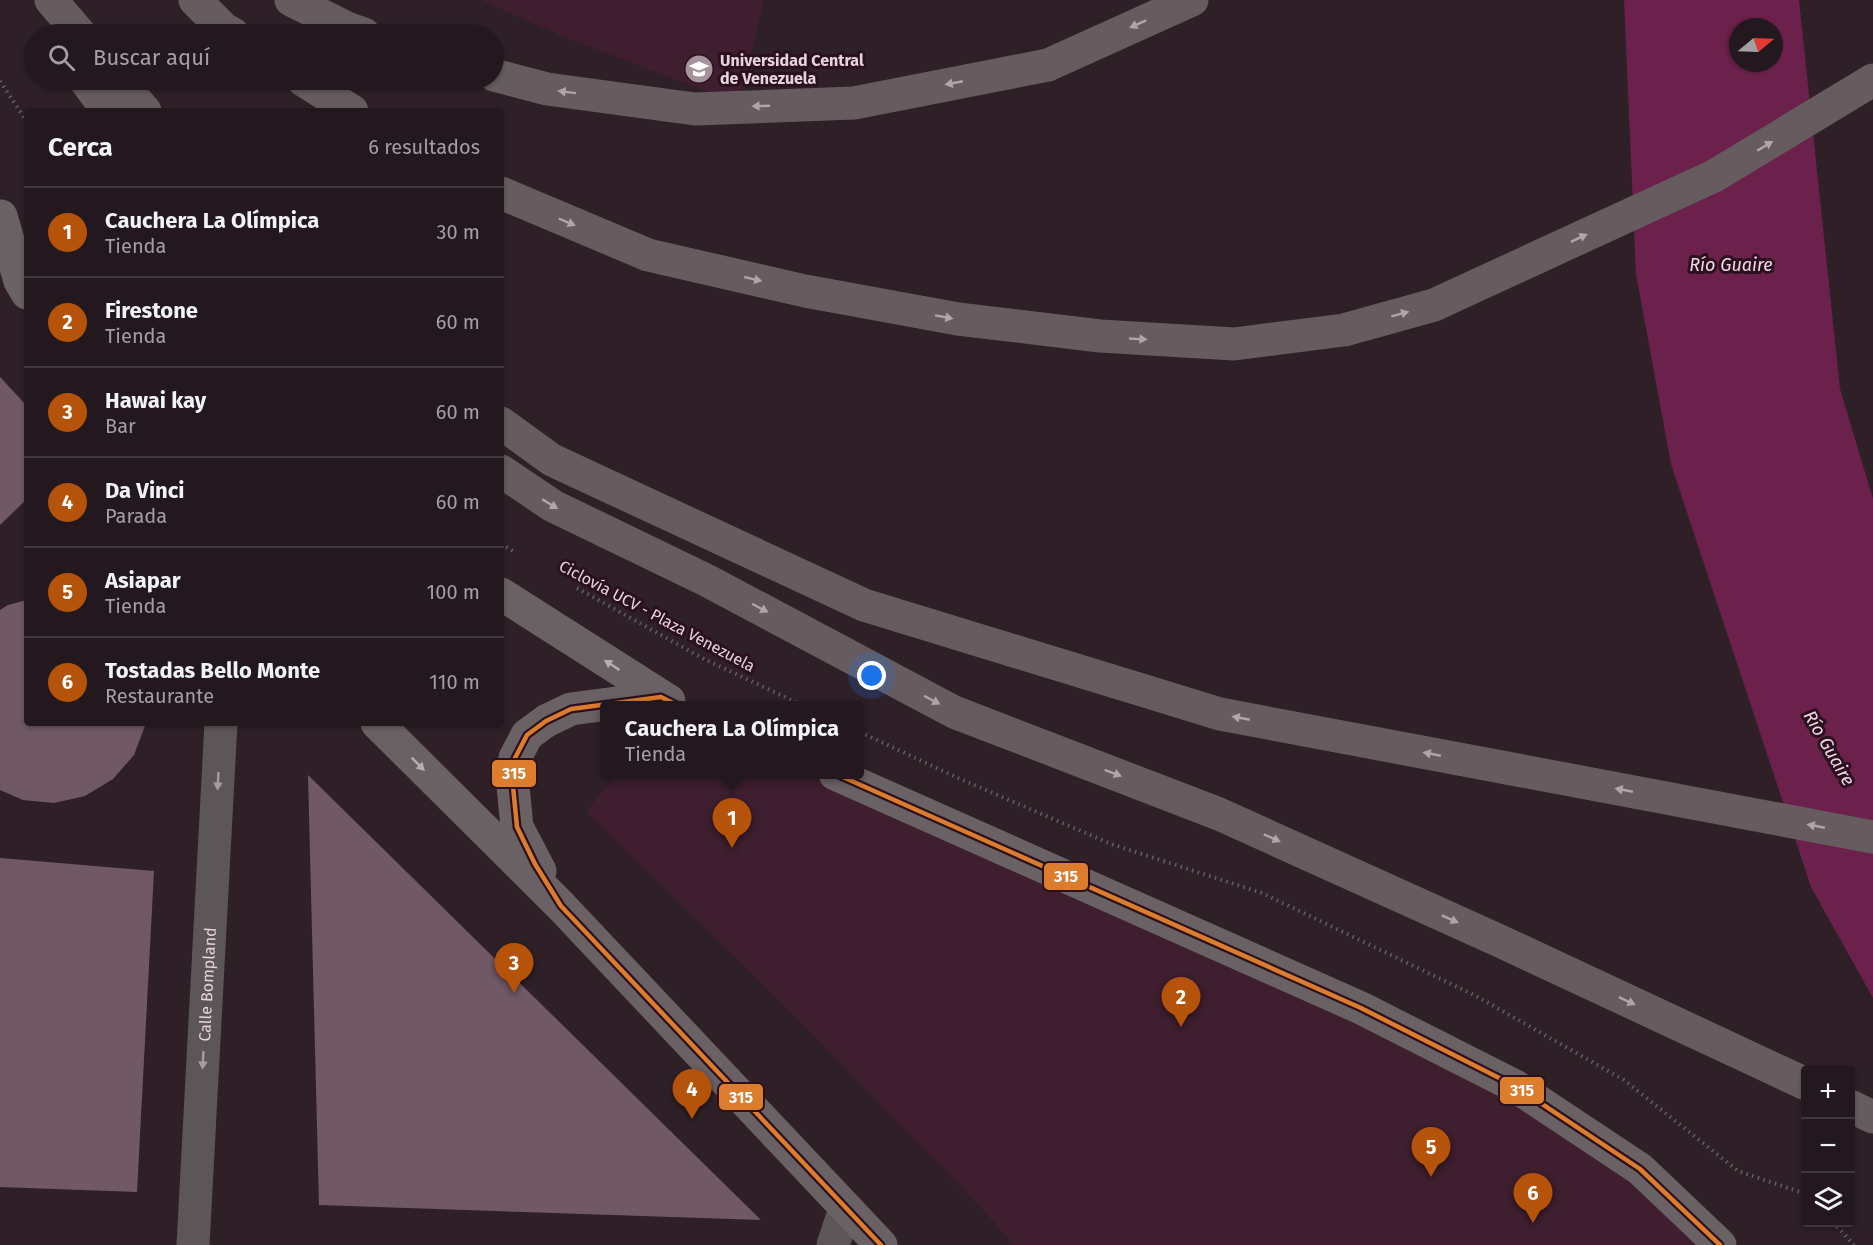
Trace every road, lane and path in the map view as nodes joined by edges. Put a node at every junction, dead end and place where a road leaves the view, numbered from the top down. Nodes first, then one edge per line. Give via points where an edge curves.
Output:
1 (27, 0) edge
2 (51, 0) edge
3 (195, 0) edge
4 (291, 0) edge
5 (1192, 0) edge
6 (45, 24) edge
7 (71, 24) edge
8 (219, 24) edge
9 (338, 24) edge
10 (504, 78) edge
11 (1873, 80) edge
12 (0, 81) edge
13 (93, 90) edge
14 (127, 90) edge
15 (319, 90) edge
16 (106, 108) edge
17 (142, 108) edge
18 (347, 108) edge
19 (24, 117) edge
20 (504, 194) edge
21 (0, 216) edge
22 (24, 235) edge
23 (24, 288) edge
24 (504, 425) edge
25 (504, 473) edge
26 (504, 546) edge
27 (520, 555) dead end
28 (570, 584) dead end
29 (504, 596) edge
30 (671, 701) edge
31 (795, 701) edge
32 (600, 707) edge
33 (221, 726) edge
34 (380, 726) edge
35 (846, 779) edge
36 (1873, 837) edge
37 (561, 906) junction
38 (1801, 1082) edge
39 (1855, 1108) edge
40 (1873, 1117) edge
41 (845, 1209) junction
42 (1838, 1227) edge
43 (193, 1245) edge
44 (833, 1245) edge
45 (881, 1245) edge
46 (1720, 1245) edge
47 (1854, 1245) edge

1 - 6 highway
2 - 7 highway
3 - 8 highway
4 - 9 highway
5 -> 10 highway via 1048,65 854,103 695,109 548,89
20 -> 11 highway via 648,255 805,291 958,319 1100,336 1234,344 1344,330 1434,305 1714,176
12 - 19 path
13 - 16 highway
14 - 17 highway
15 - 18 highway
21 - 22 street
21 - 23 street
36 -> 24 highway via 1220,714 864,605 552,460
25 -> 38 highway via 553,507 708,581 954,712 1219,814
26 - 27 path
28 - 31 path, Ciclovía UCV - Plaza Venezuela via 704,659
30 -> 29 street
32 - 37 street via 571,709 546,721 527,735 515,758 516,827
33 -> 43 street, Calle Bompland
34 -> 37 street
35 - 46 street via 1360,1008 1515,1086 1640,1169
37 - 41 street
39 - 40 highway
41 - 44 street
41 - 45 street
42 - 47 path

